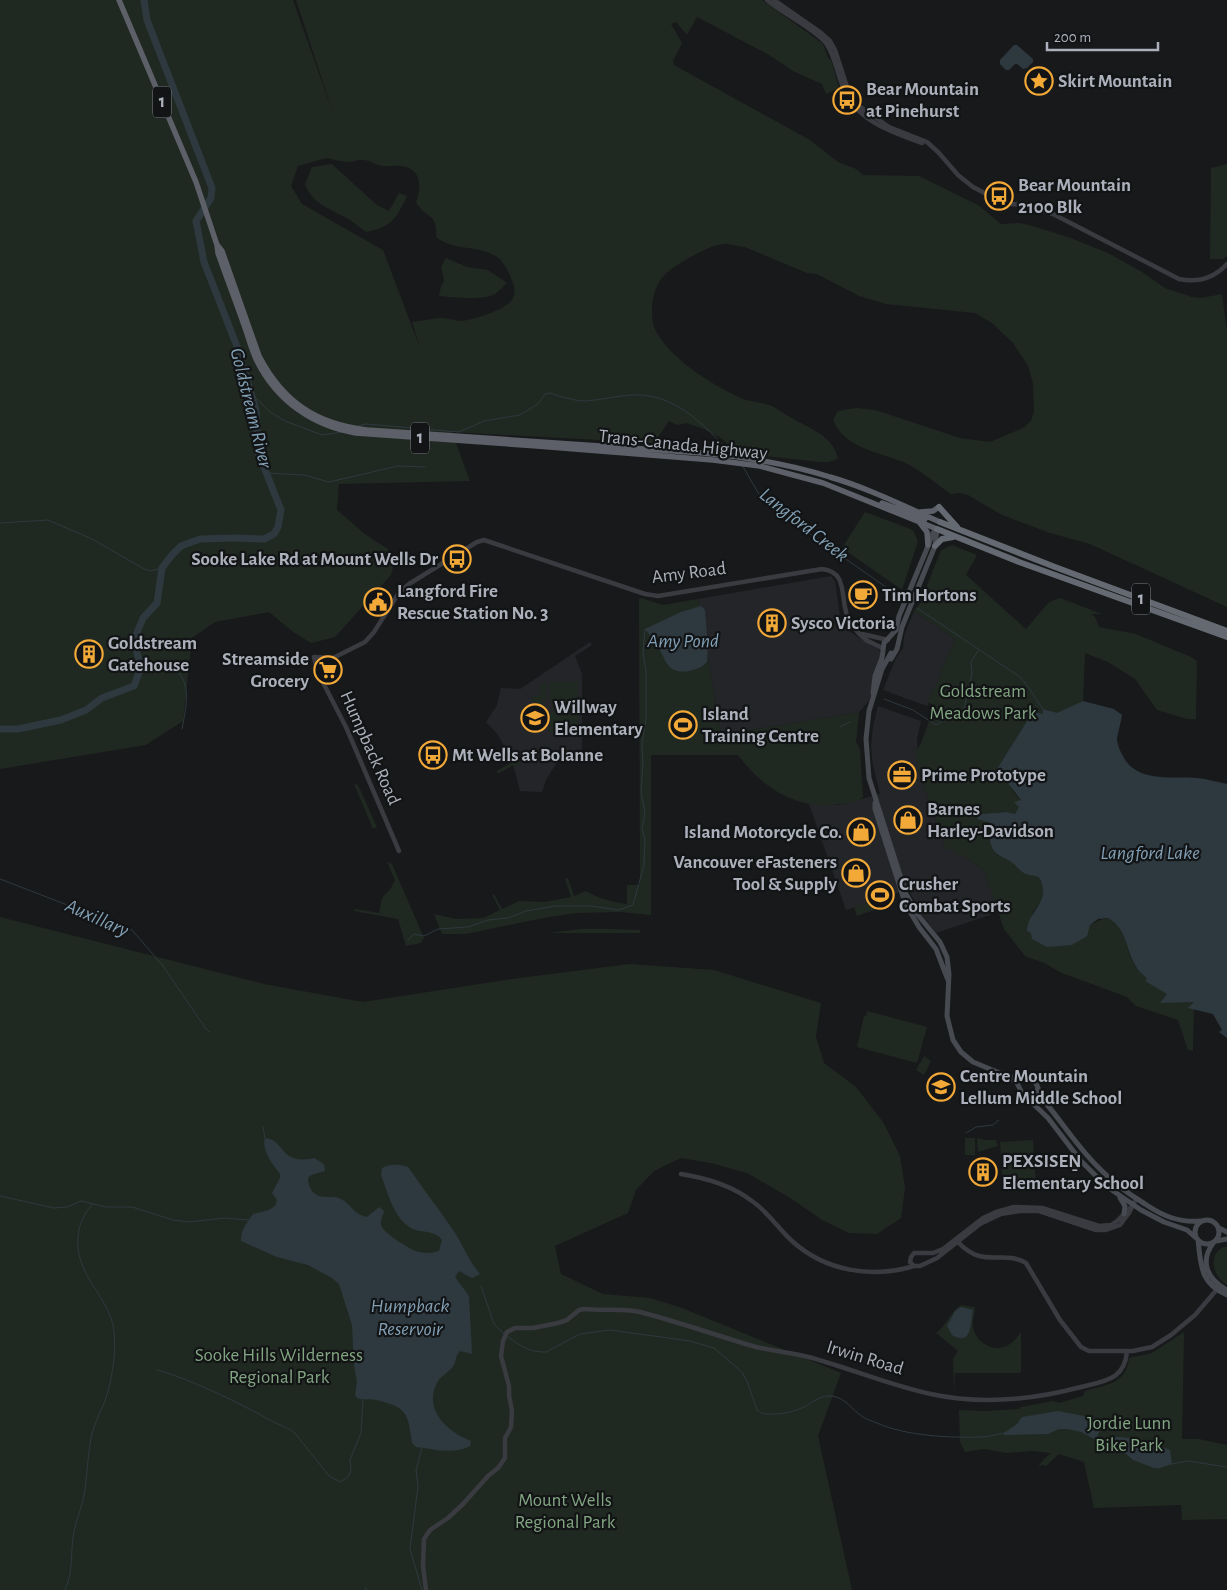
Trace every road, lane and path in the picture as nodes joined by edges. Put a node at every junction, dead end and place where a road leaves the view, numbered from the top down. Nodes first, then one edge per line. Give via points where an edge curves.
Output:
1 (119, 0) edge
2 (767, 0) edge
3 (774, 0) edge
4 (932, 146) junction
5 (217, 245) junction
6 (1227, 264) edge
7 (636, 449) junction
8 (735, 462) junction
9 (866, 500) junction
10 (939, 508) joint
11 (918, 512) junction
12 (918, 522) junction
13 (940, 522) junction
14 (937, 529) junction
15 (962, 531) junction
16 (956, 537) junction
17 (932, 546) junction
18 (1227, 631) edge
19 (861, 634) junction
20 (1227, 637) edge
21 (885, 639) junction
22 (883, 649) junction
23 (894, 650) junction
24 (329, 659) junction
25 (317, 671) junction
26 (873, 695) junction
27 (399, 851) dead end
28 (1007, 1076) junction
29 (1027, 1080) junction
30 (1020, 1088) junction
31 (1037, 1090) junction
32 (1024, 1096) junction
33 (681, 1174) dead end
34 (1118, 1195) junction
35 (1136, 1199) junction
36 (1131, 1207) junction
37 (1124, 1214) junction
38 (1202, 1221) junction
39 (1219, 1228) junction
40 (1227, 1232) edge
41 (1197, 1239) junction
42 (1227, 1239) edge
43 (957, 1241) junction
44 (1215, 1241) junction
45 (922, 1254) junction
46 (910, 1259) junction
47 (924, 1263) junction
48 (914, 1266) junction
49 (902, 1269) junction
50 (1219, 1288) junction
51 (1227, 1290) edge
52 (1227, 1294) edge
53 (1127, 1352) junction
54 (426, 1590) edge

1 - 5 highway, Trans-Canada Highway / 1 via 177,136
2 - 4 street via 826,44 844,92 862,114 892,132
3 - 4 street via 830,41 848,90 859,106 889,127
4 - 6 street via 958,176 989,197 1054,214 1173,277 1191,281 1205,279
5 - 7 highway, Trans-Canada Highway / 1 via 267,372 284,392 313,415 367,430
5 - 8 highway, Trans-Canada Highway / 1 via 261,369 297,410 331,428 363,434
7 - 8 highway
7 - 11 highway, Trans-Canada Highway / 1 via 724,455 791,467 844,481
8 - 9 highway, Trans-Canada Highway / 1 via 806,477
9 - 12 highway, Trans-Canada Highway / 1
9 - 13 highway
10 - 11 highway
10 - 15 highway
11 - 13 highway, Trans-Canada Highway / 1
12 - 14 highway, Trans-Canada Highway / 1
12 - 17 highway
13 - 14 main road
13 - 15 highway, Trans-Canada Highway / 1
14 - 16 highway, Trans-Canada Highway / 1
14 - 17 main road
15 - 18 highway, Trans-Canada Highway / 1
16 - 17 highway via 945,538
16 - 20 highway, Trans-Canada Highway / 1
17 - 21 main road via 894,633
17 - 23 main road
19 - 21 street
19 - 22 street, Amy Road
19 - 24 street, Amy Road via 849,620 840,578 829,569 658,596 484,540 409,584 398,594 365,642
21 - 22 main road
21 - 23 main road via 895,640
22 - 23 main road via 886,652
22 - 26 main road via 872,687
23 - 26 main road
24 - 25 street via 320,664
24 - 25 street, Humpback Road via 314,657
25 - 27 street, Humpback Road via 346,727
26 - 28 main road via 866,747 876,809 905,902 936,949 948,980 947,1022 950,1034 957,1047 973,1062
28 - 29 main road
28 - 30 main road
29 - 30 main road
29 - 31 main road via 1036,1083
30 - 32 main road
31 - 32 main road via 1034,1095
31 - 35 main road via 1096,1166
32 - 34 main road via 1048,1118 1089,1169
33 - 49 street via 713,1181 747,1197 770,1216 794,1243 826,1263 870,1273
34 - 36 main road
34 - 37 main road via 1125,1206
35 - 36 street
35 - 38 main road via 1173,1219
36 - 37 street
36 - 41 main road via 1187,1230
36 - 43 street via 1120,1225 1101,1231 1038,1211 1009,1212 987,1220
37 - 43 street via 1111,1225 1099,1226 1042,1208 1014,1207 982,1218
38 - 39 main road via 1212,1221
38 - 41 main road via 1195,1230
39 - 40 main road
39 - 44 main road
41 - 44 main road via 1208,1244
41 - 50 main road via 1202,1272
42 - 44 main road
43 - 45 street via 939,1251
43 - 47 street via 943,1254
43 - 53 street via 976,1256 1026,1263 1055,1312 1081,1347 1089,1351
44 - 50 main road via 1207,1252 1206,1265
45 - 46 street via 914,1253
45 - 47 street
46 - 48 street
46 - 49 street
47 - 48 street
48 - 49 street
50 - 51 main road
50 - 52 main road
50 - 53 street via 1195,1315 1159,1343
53 - 54 street, Irwin Road via 1124,1368 1102,1381 1035,1397 972,1400 927,1394 818,1359 759,1347 639,1312 579,1310 558,1323 515,1328 507,1332 501,1356 512,1411 511,1427 505,1438 505,1458 463,1504 430,1530 424,1540

